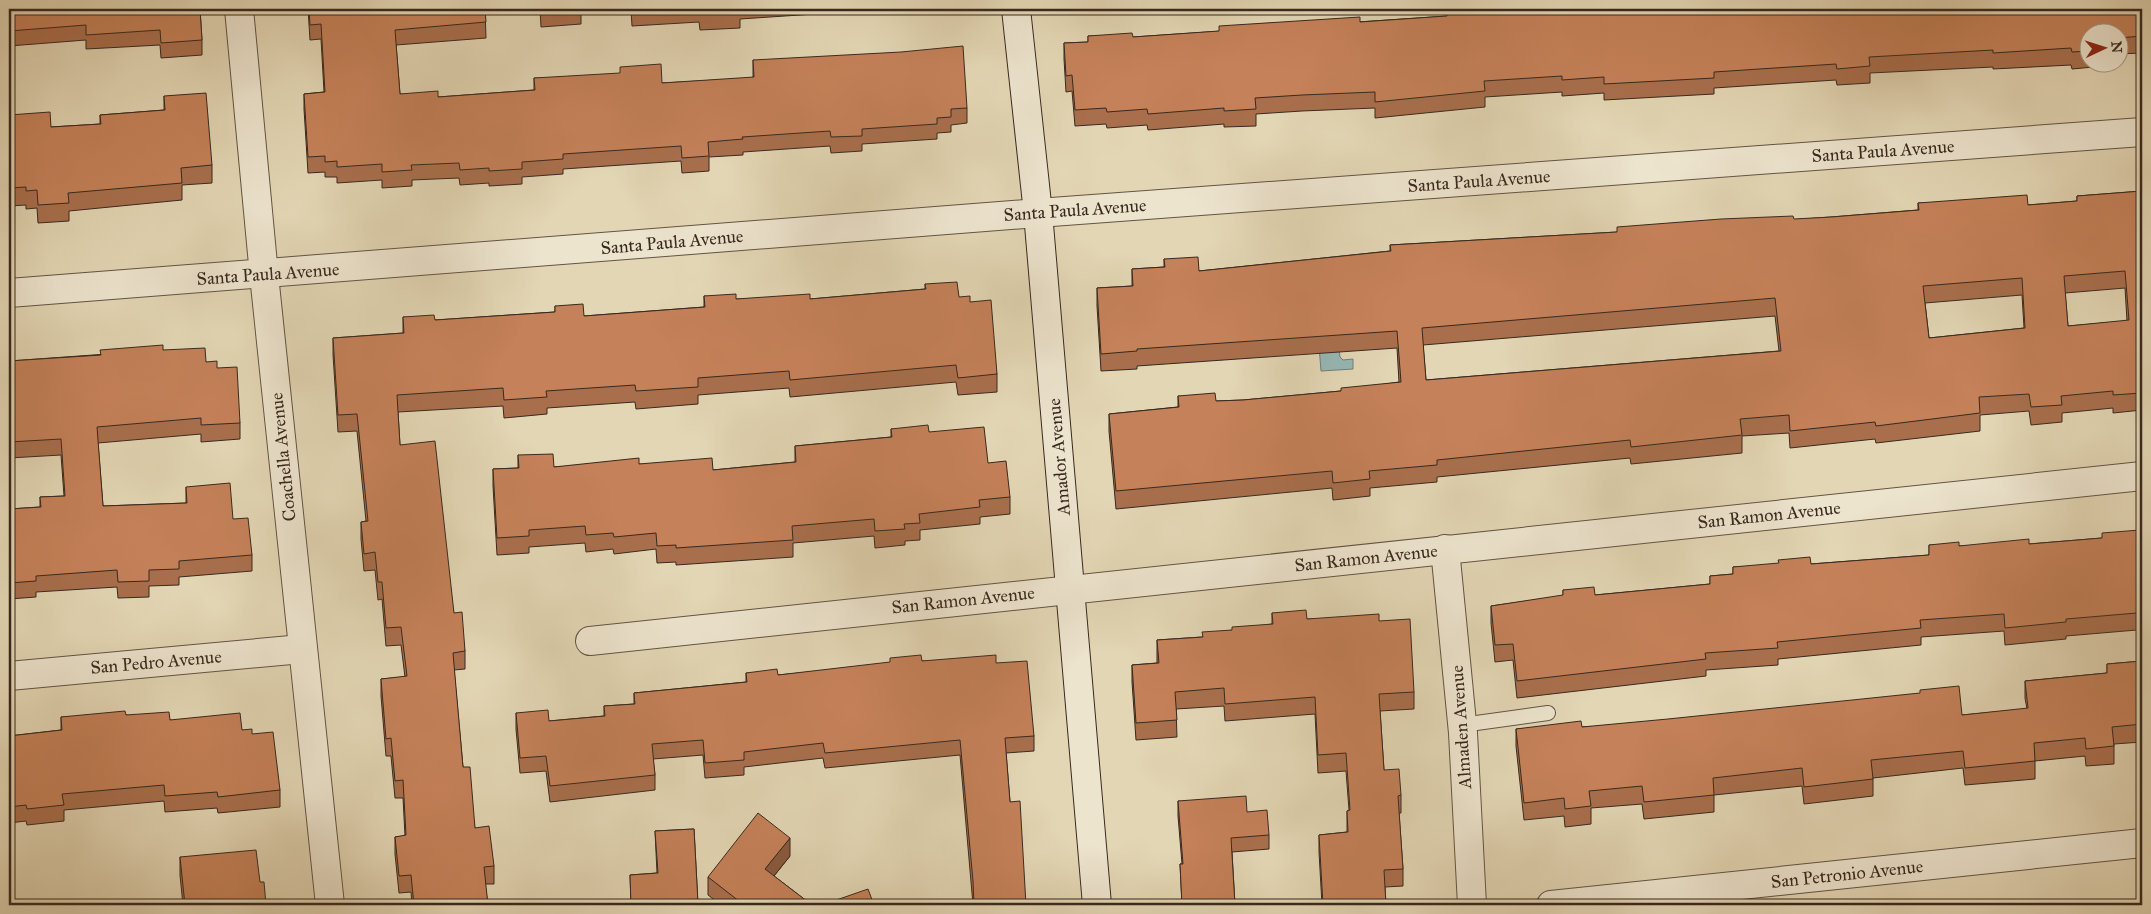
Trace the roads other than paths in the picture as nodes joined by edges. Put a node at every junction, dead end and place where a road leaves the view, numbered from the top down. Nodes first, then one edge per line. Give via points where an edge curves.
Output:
1 (239, 9) edge
2 (1016, 9) edge
3 (2142, 132) edge
4 (1038, 213) junction
5 (264, 275) junction
6 (9, 293) edge
7 (2142, 476) edge
8 (1445, 549) junction
9 (1070, 589) junction
10 (590, 641) dead end
11 (302, 649) junction
12 (9, 676) edge
13 (1548, 713) dead end
14 (1462, 725) junction
15 (2142, 843) edge
16 (330, 905) edge
17 (1097, 905) edge
18 (1472, 905) edge
19 (1551, 905) edge

1 - 5 street, Coachella Avenue
2 - 4 street, Amador Avenue
3 - 4 street, Santa Paula Avenue
4 - 5 street, Santa Paula Avenue
4 - 9 street, Amador Avenue
5 - 6 street, Santa Paula Avenue
5 - 11 street, Coachella Avenue
7 - 8 street, San Ramon Avenue
8 - 9 street, San Ramon Avenue
8 - 14 street, Almaden Avenue
9 - 10 street, San Ramon Avenue
9 - 17 street, Amador Avenue
11 - 12 street, San Pedro Avenue
11 - 16 street, Coachella Avenue
13 - 14 lane
14 - 18 street, Almaden Avenue
15 - 19 street, San Petronio Avenue

